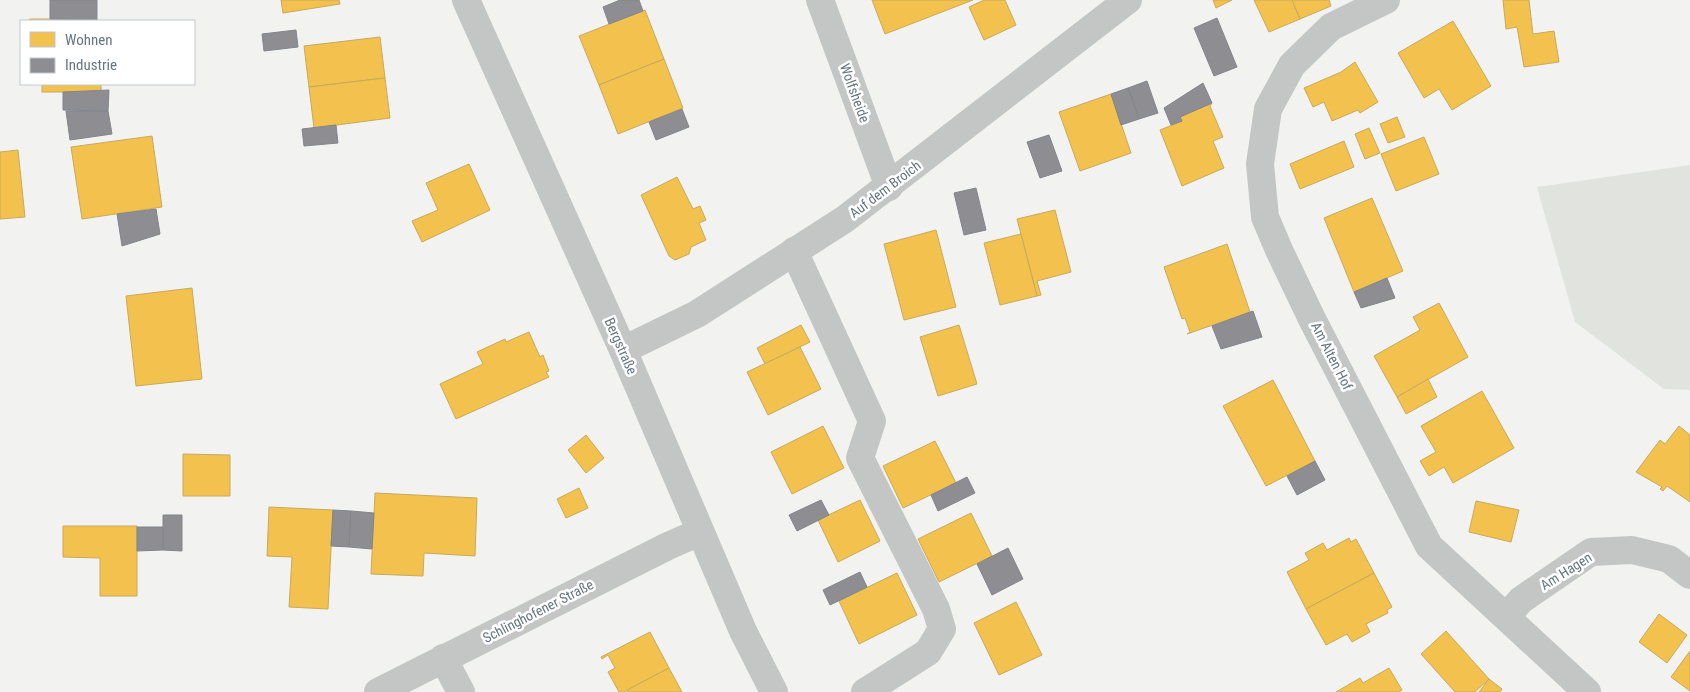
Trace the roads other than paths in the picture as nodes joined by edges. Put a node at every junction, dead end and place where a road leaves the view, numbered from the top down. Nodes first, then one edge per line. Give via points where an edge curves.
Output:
1 (466, 0) edge
2 (820, 0) edge
3 (1128, 0) edge
4 (1386, 0) edge
5 (889, 187) junction
6 (794, 252) junction
7 (623, 350) junction
8 (700, 532) junction
9 (1690, 574) edge
10 (1506, 616) junction
11 (443, 658) junction
12 (378, 692) edge
13 (461, 692) edge
14 (774, 692) edge
15 (865, 692) edge
16 (1587, 692) edge

1 - 7 street, Bergstraße
2 - 5 street, Wolfsheide
3 - 5 street, Auf dem Broich
4 - 10 street, Am Alten Hof via 1331,27 1292,65 1268,109 1260,164 1266,217 1312,319 1429,546
5 - 6 street, Auf dem Broich
6 - 7 street, Auf dem Broich via 697,314
6 - 15 street via 872,421 860,458 936,609 942,629 928,652
7 - 8 street, Bergstraße
8 - 11 street, Schlinghofener Straße
8 - 14 street, Bergstraße via 743,631
9 - 10 street, Am Hagen via 1669,559 1632,550 1591,552 1521,600
10 - 16 street, Am Alten Hof
11 - 12 street, Schlinghofener Straße
11 - 13 street

